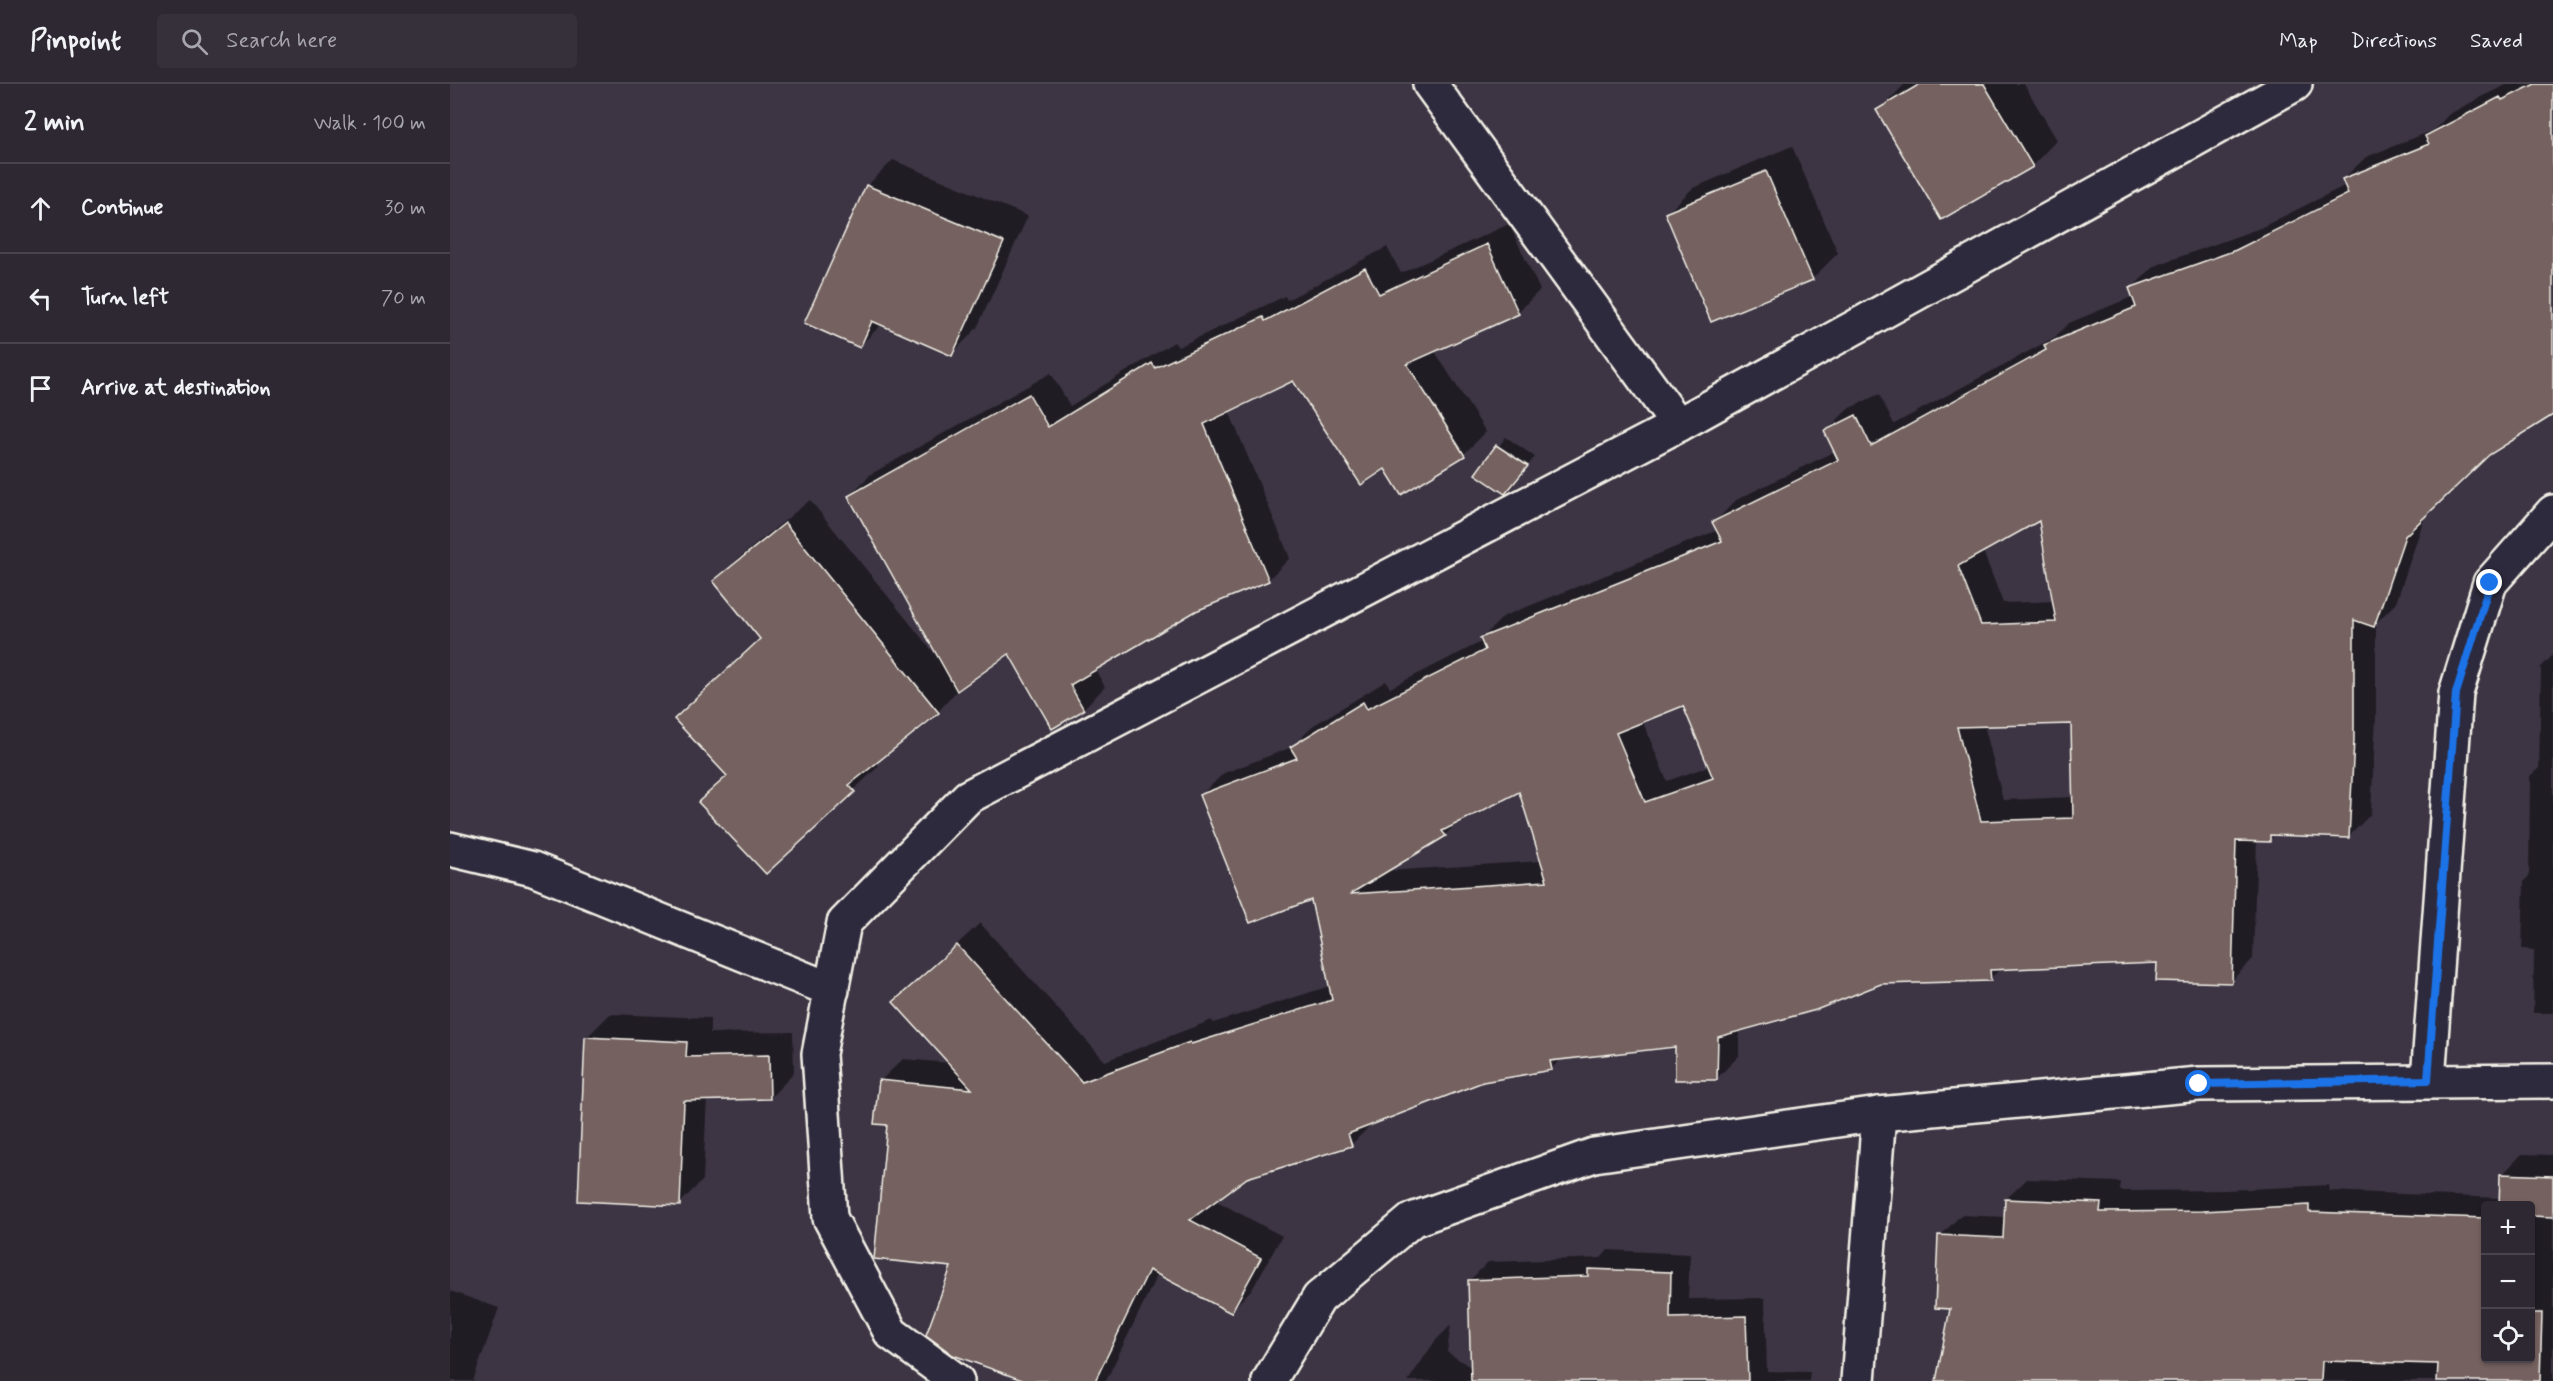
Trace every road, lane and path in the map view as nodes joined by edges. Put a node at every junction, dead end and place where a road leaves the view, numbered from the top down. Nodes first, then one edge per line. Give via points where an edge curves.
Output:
1 (1430, 84) edge
2 (2295, 84) edge
3 (1678, 425) junction
4 (2553, 512) edge
5 (450, 849) edge
6 (832, 990) junction
7 (2428, 1080) junction
8 (2553, 1081) edge
9 (1879, 1114) junction
10 (957, 1381) edge
11 (1269, 1381) edge
12 (1858, 1381) edge

1 - 3 street
2 - 3 street
3 - 6 street via 968,797 844,922
4 - 7 street via 2490,583 2456,693
5 - 6 street via 533,869
6 - 10 street via 819,1054 830,1218 891,1333
7 - 8 street
7 - 9 street via 2199,1084
9 - 11 street via 1594,1155 1412,1220 1319,1298
9 - 12 street

